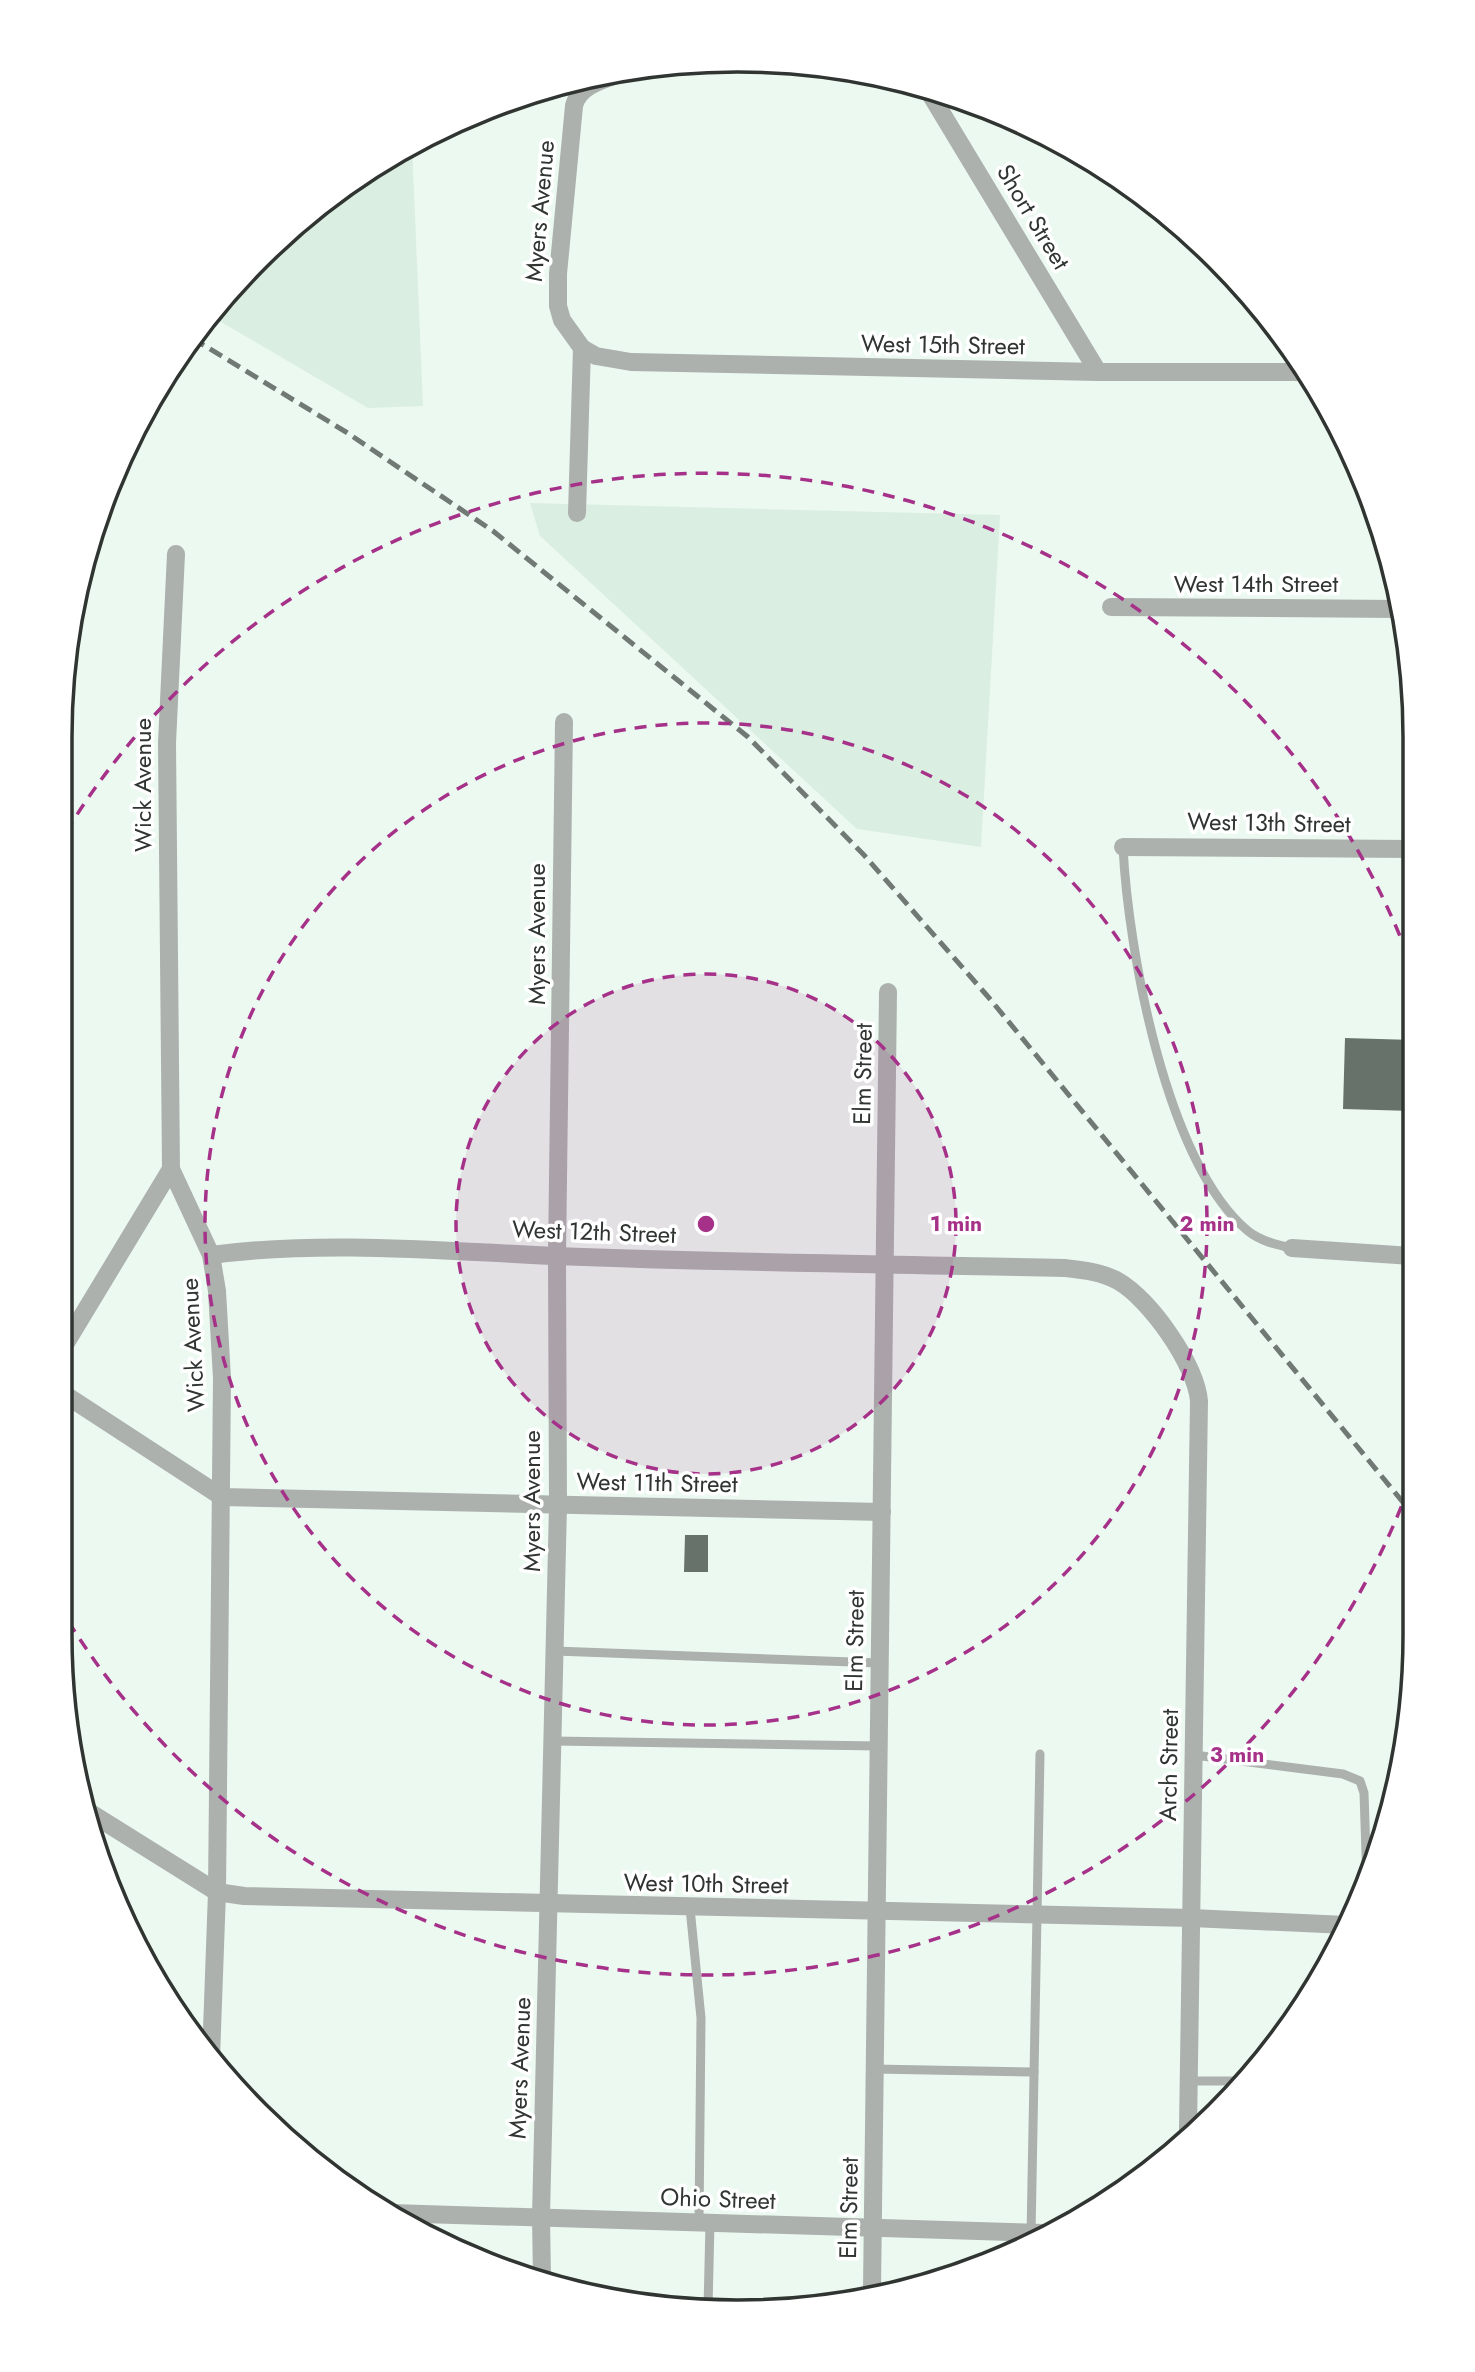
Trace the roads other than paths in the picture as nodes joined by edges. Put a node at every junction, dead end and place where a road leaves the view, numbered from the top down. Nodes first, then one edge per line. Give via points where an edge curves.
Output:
1 (579, 91) edge
2 (934, 102) edge
3 (582, 348) junction
4 (1098, 372) junction
5 (1293, 372) edge
6 (577, 513) dead end
7 (176, 554) dead end
8 (1111, 607) dead end
9 (1390, 609) edge
10 (564, 722) dead end
11 (1123, 846) joint
12 (1403, 849) edge
13 (888, 992) dead end
14 (171, 1169) junction
15 (1292, 1248) joint
16 (211, 1255) junction
17 (1403, 1255) edge
18 (557, 1256) junction
19 (885, 1264) junction
20 (72, 1333) edge
21 (72, 1399) edge
22 (1199, 1402) joint
23 (222, 1497) junction
24 (558, 1506) junction
25 (882, 1512) junction
26 (555, 1651) junction
27 (880, 1663) junction
28 (553, 1741) junction
29 (879, 1746) junction
30 (1040, 1754) dead end
31 (1194, 1755) junction
32 (97, 1817) edge
33 (1366, 1853) edge
34 (217, 1892) junction
35 (549, 1905) junction
36 (690, 1908) junction
37 (877, 1912) junction
38 (1036, 1915) junction
39 (1192, 1918) junction
40 (1337, 1925) edge
41 (212, 2043) edge
42 (875, 2069) junction
43 (1034, 2072) junction
44 (1189, 2081) junction
45 (1230, 2081) edge
46 (1188, 2124) edge
47 (409, 2213) edge
48 (541, 2216) junction
49 (705, 2223) junction
50 (873, 2230) junction
51 (1035, 2230) edge
52 (1026, 2235) edge
53 (542, 2271) edge
54 (872, 2286) edge
55 (708, 2299) edge

1 - 3 street, Myers Avenue via 574,106 558,306
2 - 4 street, Short Street
3 - 4 street, West 15th Street via 596,356 631,362
3 - 6 street
4 - 5 street, West 15th Street
7 - 14 street, Wick Avenue via 167,743
8 - 9 street, West 14th Street
10 - 18 street, Myers Avenue
11 - 12 street, West 13th Street
11 - 15 lane via 1146,1003 1185,1134 1208,1181 1248,1231 1269,1243
13 - 19 street, Elm Street
14 - 16 street, Wick Avenue
14 - 20 street
15 - 17 street
16 - 18 street, West 12th Street via 288,1249
16 - 23 street, Wick Avenue via 220,1332
18 - 19 street, West 12th Street
18 - 24 street, Myers Avenue
19 - 22 street, West 12th Street via 1065,1268 1115,1279 1141,1300 1181,1351 1197,1382
19 - 25 street, Elm Street
21 - 23 street
22 - 31 street, Arch Street
23 - 24 street, West 11th Street
23 - 34 street, Wick Avenue
24 - 25 street, West 11th Street
24 - 26 street, Myers Avenue
25 - 27 street, Elm Street
26 - 27 lane
26 - 28 street, Myers Avenue
27 - 29 street, Elm Street
28 - 29 lane
28 - 35 street, Myers Avenue
29 - 37 street, Elm Street
30 - 38 lane
31 - 33 lane via 1343,1774 1360,1781
31 - 39 street, Arch Street
32 - 34 street, West 10th Street
34 - 35 street, West 10th Street
34 - 41 street, Wick Avenue
35 - 36 street, West 10th Street
35 - 48 street, Myers Avenue
36 - 37 street, West 10th Street
36 - 49 lane via 701,2018
37 - 38 street, West 10th Street
37 - 42 street, Elm Street
38 - 39 street, West 10th Street
38 - 43 lane
39 - 40 street, West 10th Street
39 - 44 street, Arch Street
42 - 43 lane
42 - 50 street, Elm Street
43 - 51 lane
44 - 45 lane
44 - 46 street, Arch Street
47 - 48 street, Ohio Street
48 - 49 street, Ohio Street
48 - 53 street, Myers Avenue
49 - 50 street, Ohio Street
49 - 55 lane
50 - 52 street, Ohio Street
50 - 54 street, Elm Street

